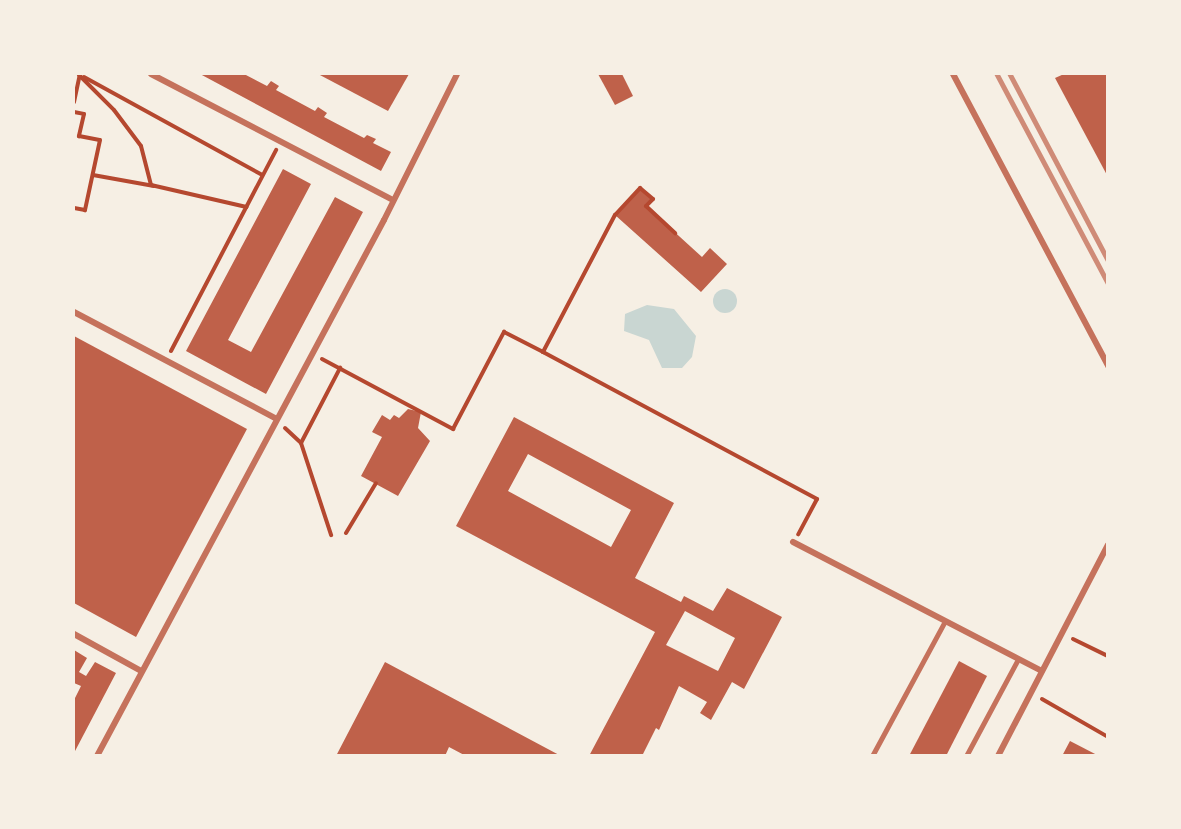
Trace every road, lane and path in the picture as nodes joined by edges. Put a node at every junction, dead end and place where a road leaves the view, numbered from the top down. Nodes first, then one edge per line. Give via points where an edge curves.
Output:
1 (79, 74) edge
2 (151, 74) edge
3 (457, 74) edge
4 (953, 74) edge
5 (74, 102) edge
6 (74, 112) edge
7 (280, 141) junction
8 (93, 175) junction
9 (262, 176) junction
10 (176, 190) junction
11 (393, 200) junction
12 (74, 207) edge
13 (246, 207) junction
14 (675, 233) dead end
15 (74, 312) edge
16 (543, 352) junction
17 (313, 354) junction
18 (166, 361) junction
19 (1107, 366) edge
20 (340, 368) junction
21 (278, 419) junction
22 (301, 443) junction
23 (376, 483) dead end
24 (346, 534) dead end
25 (331, 535) dead end
26 (793, 543) joint
27 (1107, 545) edge
28 (945, 621) junction
29 (1061, 633) junction
30 (74, 634) edge
31 (1107, 656) edge
32 (1018, 659) junction
33 (1042, 671) junction
34 (141, 672) junction
35 (1031, 692) junction
36 (1107, 736) edge
37 (97, 756) edge
38 (872, 756) edge
39 (966, 756) edge
40 (998, 756) edge

1 - 5 path
1 - 9 path
1 - 10 path via 114,110 141,146 151,185
2 - 7 street
3 - 11 street
4 - 19 street
6 - 8 path via 84,114 80,136 100,140
7 - 9 path
7 - 11 street
8 - 10 path
8 - 12 path via 85,210
9 - 13 path
10 - 13 path
11 - 17 street
13 - 18 path
14 - 16 path via 646,206 653,199 640,188 615,215
15 - 18 street
16 - 20 path via 504,332 453,429
16 - 26 path via 817,499
17 - 20 path
17 - 21 street
18 - 21 street
20 - 22 path
21 - 22 path
21 - 34 street
22 - 25 path
23 - 24 path
26 - 28 street
27 - 29 street
28 - 32 street
28 - 38 street
29 - 31 path
29 - 33 street
30 - 34 street
32 - 33 street
32 - 39 street
33 - 35 street
34 - 37 street
35 - 36 path
35 - 40 street

